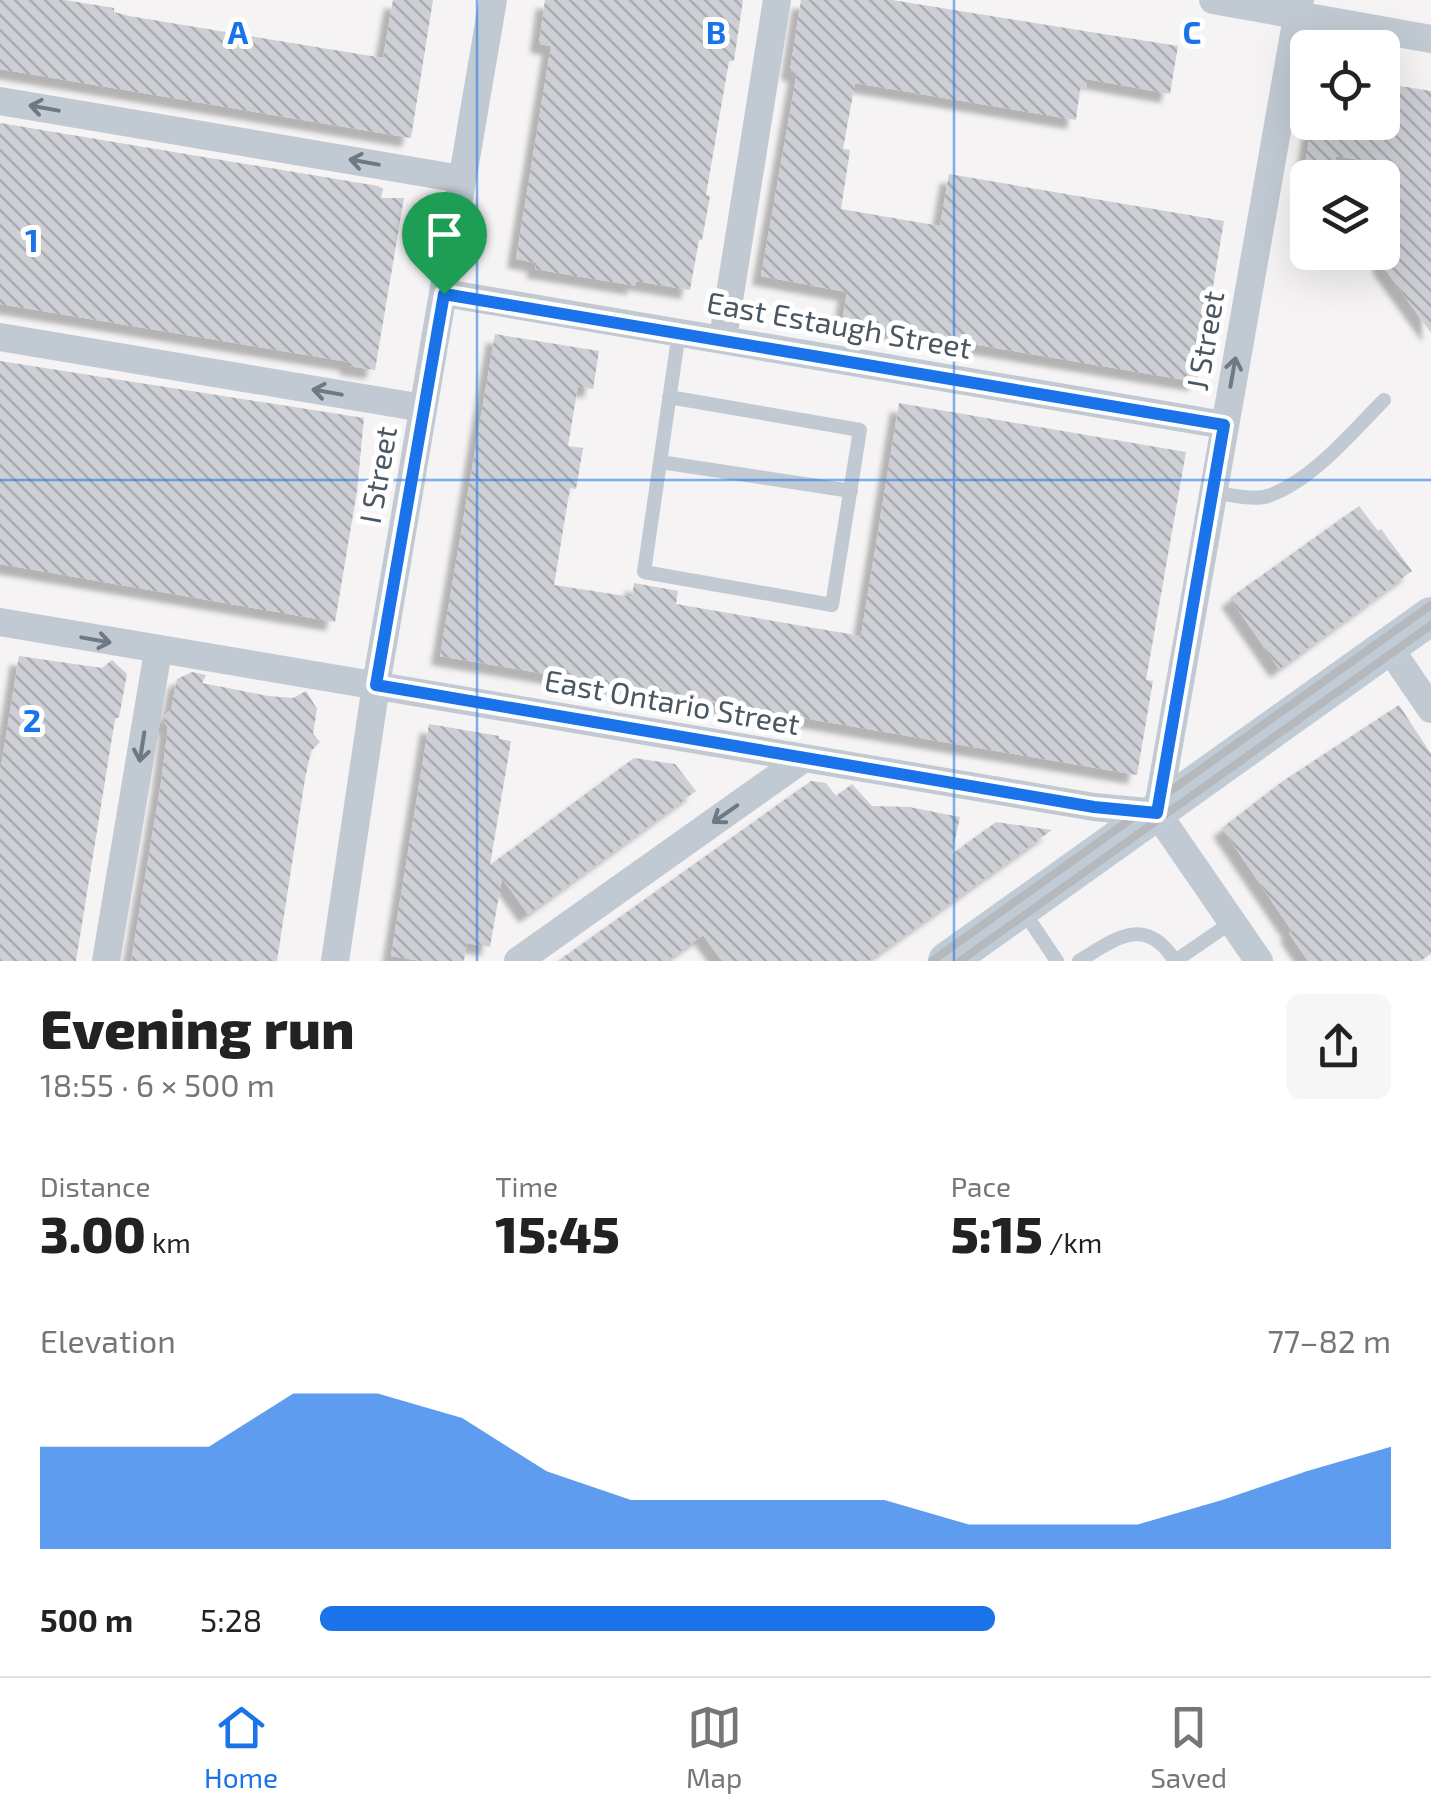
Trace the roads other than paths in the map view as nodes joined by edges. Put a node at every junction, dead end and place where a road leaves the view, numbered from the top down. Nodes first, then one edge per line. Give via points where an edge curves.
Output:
1 (493, 0) edge
2 (777, 0) edge
3 (1213, 0) edge
4 (1299, 7) edge
5 (1431, 39) edge
6 (0, 101) edge
7 (460, 178) junction
8 (444, 294) junction
9 (679, 331) junction
10 (0, 337) edge
11 (723, 338) junction
12 (669, 397) junction
13 (1384, 400) dead end
14 (424, 408) junction
15 (1224, 425) junction
16 (660, 462) junction
17 (850, 492) junction
18 (1212, 493) junction
19 (1431, 616) edge
20 (0, 622) edge
21 (1388, 646) junction
22 (158, 651) junction
23 (376, 685) junction
24 (1431, 709) edge
25 (804, 758) junction
26 (1157, 813) junction
27 (1022, 908) junction
28 (1232, 922) junction
29 (106, 961) edge
30 (335, 961) edge
31 (518, 961) edge
32 (947, 961) edge
33 (1057, 961) edge
34 (1079, 961) edge
35 (1259, 961) edge

1 - 7 street, I Street
2 - 11 street
3 - 4 street
4 - 5 street
15 -> 4 street, J Street
7 -> 6 street
7 - 8 street, I Street
8 - 9 street, East Estaugh Street
8 - 14 street, I Street
9 - 11 street, East Estaugh Street
9 - 12 lane
14 -> 10 street
11 - 15 street, East Estaugh Street
12 - 16 lane
12 - 17 lane via 860,430
13 - 18 lane via 1334,450 1265,497
14 - 23 street, I Street
15 - 18 street, J Street
16 - 17 lane
16 - 17 lane via 644,572 832,605
18 - 26 street, J Street
19 - 21 street
20 -> 22 street, East Ontario Street
21 - 24 street
21 - 26 street
22 - 23 street, East Ontario Street
22 -> 29 street
23 - 25 street, East Ontario Street
23 - 30 street, I Street
25 - 26 street, East Ontario Street
25 -> 31 street
26 - 27 street
26 - 28 street
27 - 32 street
27 - 33 lane
28 - 34 lane via 1175,961 1155,939 1137,933
28 - 35 street

